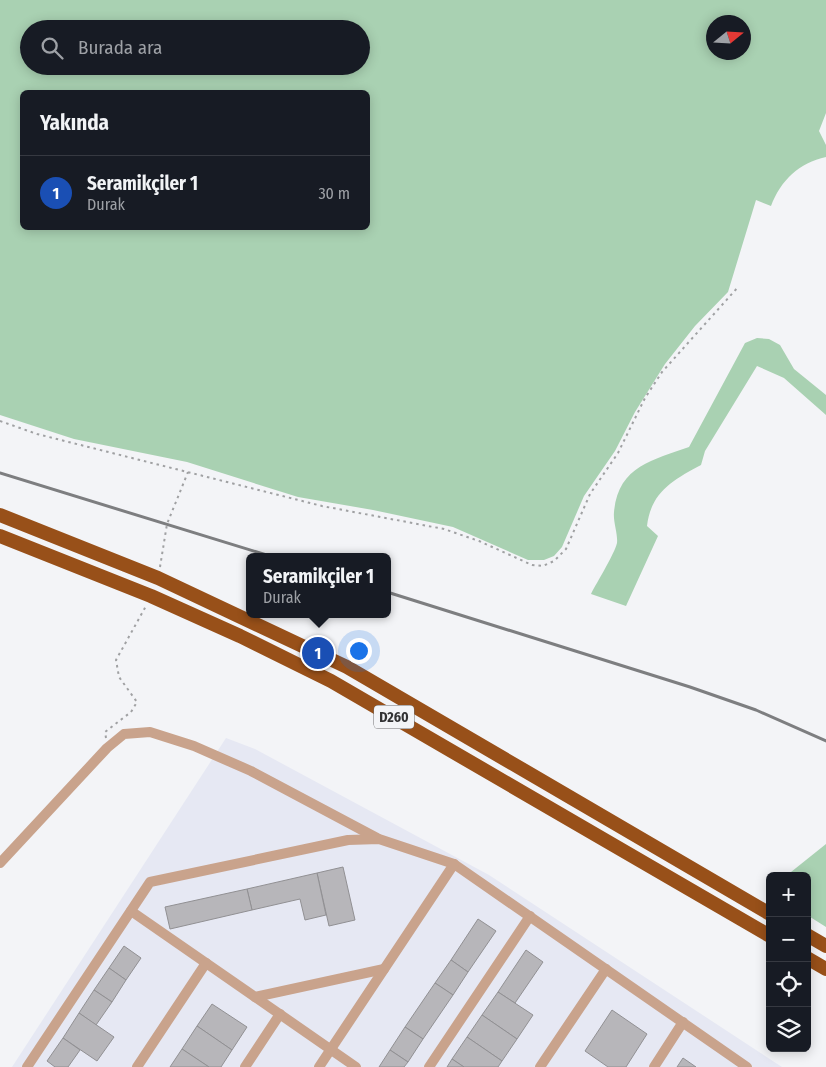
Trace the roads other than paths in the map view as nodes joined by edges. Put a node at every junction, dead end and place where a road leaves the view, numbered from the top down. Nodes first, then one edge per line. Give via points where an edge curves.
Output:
1 (0, 515) edge
2 (0, 536) edge
3 (378, 838) junction
4 (0, 863) edge
5 (454, 864) junction
6 (131, 911) junction
7 (766, 912) edge
8 (530, 916) junction
9 (766, 934) edge
10 (811, 937) edge
11 (826, 946) edge
12 (811, 960) edge
13 (206, 963) junction
14 (384, 969) junction
15 (606, 969) junction
16 (826, 969) edge
17 (254, 997) junction
18 (280, 1014) junction
19 (683, 1022) junction
20 (331, 1049) junction
21 (27, 1067) edge
22 (136, 1067) edge
23 (245, 1067) edge
24 (319, 1067) edge
25 (356, 1067) edge
26 (429, 1067) edge
27 (540, 1067) edge
28 (654, 1067) edge
29 (748, 1067) edge

1 - 7 highway, D260 via 158,578 347,667
2 - 9 highway, D260 via 151,596 332,681
3 - 4 street via 251,771 194,746 150,732 124,734 107,748
3 - 5 street
3 - 6 street via 348,840 150,882
5 - 8 street
5 - 14 street
6 - 13 street
6 - 21 street
8 - 15 street
8 - 26 street
10 - 11 highway
12 - 16 highway
13 - 17 street
13 - 22 street
14 - 17 street
14 - 20 street
15 - 19 street
15 - 27 street
17 - 18 street
18 - 20 street
18 - 23 street
19 - 28 street
19 - 29 street
20 - 24 street
20 - 25 street

